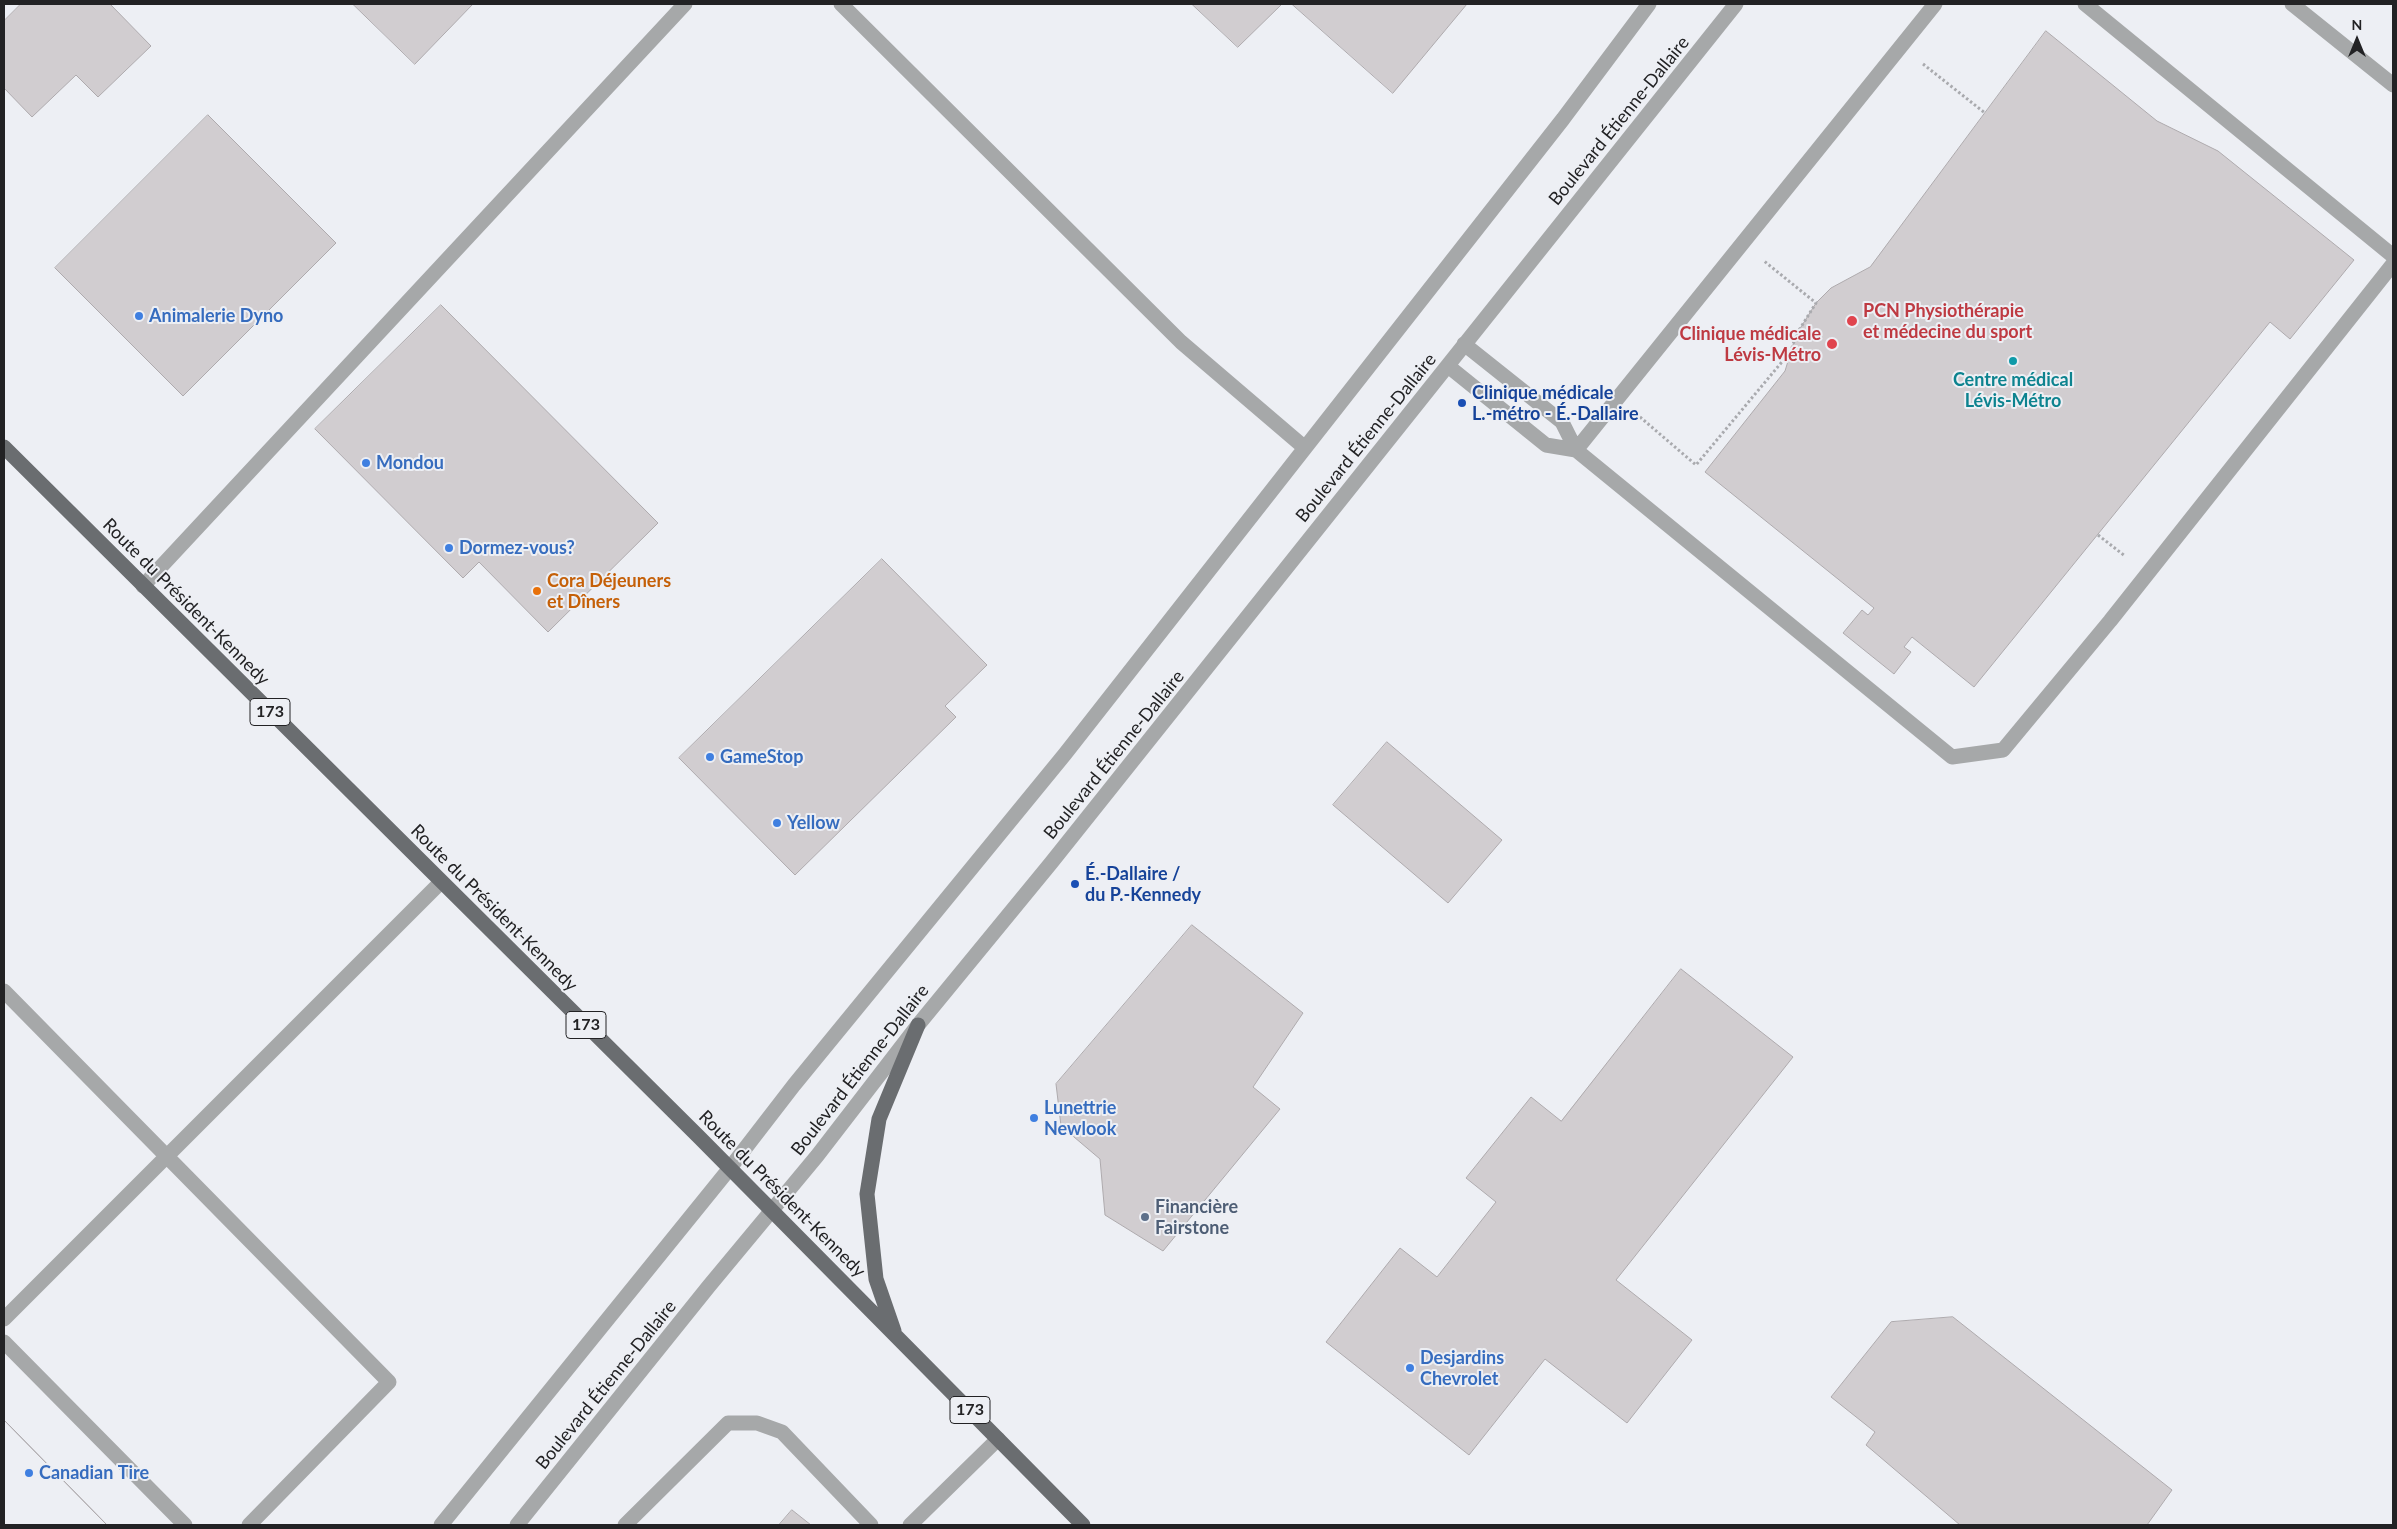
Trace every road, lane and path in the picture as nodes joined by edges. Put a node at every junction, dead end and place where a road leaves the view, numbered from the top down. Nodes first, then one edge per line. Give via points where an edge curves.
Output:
1 (685, 4) edge
2 (841, 4) edge
3 (1649, 4) edge
4 (1736, 4) edge
5 (1935, 4) edge
6 (2085, 4) edge
7 (2292, 4) edge
8 (1944, 82) dead end
9 (2393, 85) edge
10 (1985, 113) dead end
11 (2393, 256) edge
12 (2393, 264) edge
13 (1783, 277) dead end
14 (1464, 344) junction
15 (1448, 366) junction
16 (1661, 435) dead end
17 (4, 447) edge
18 (1305, 448) junction
19 (1576, 450) junction
20 (2098, 535) dead end
21 (2131, 561) dead end
22 (143, 586) junction
23 (442, 882) junction
24 (4, 992) edge
25 (918, 1025) junction
26 (167, 1156) junction
27 (730, 1168) junction
28 (771, 1210) junction
29 (4, 1319) edge
30 (895, 1334) junction
31 (4, 1342) edge
32 (998, 1439) junction
33 (185, 1525) edge
34 (249, 1525) edge
35 (441, 1525) edge
36 (517, 1525) edge
37 (626, 1525) edge
38 (871, 1525) edge
39 (910, 1525) edge
40 (1083, 1525) edge

1 - 22 street
2 - 18 street via 1181,342
3 - 18 street via 1557,127
4 - 14 street, Boulevard Étienne-Dallaire
5 - 19 street
6 - 11 street
7 - 9 street
8 - 10 path
12 - 19 street via 2110,621 2003,750 1952,757
13 - 16 path via 1816,303 1796,335 1791,351 1696,466
14 - 15 street, Boulevard Étienne-Dallaire
14 - 19 street via 1562,422
15 - 19 street via 1546,445
15 - 25 street, Boulevard Étienne-Dallaire
17 - 22 main road, Route du Président-Kennedy / 173
18 - 27 street via 1065,754
20 - 21 path
22 - 23 main road, Route du Président-Kennedy / 173
23 - 26 street
23 - 27 main road, Route du Président-Kennedy / 173
24 - 26 street
25 - 28 street, Boulevard Étienne-Dallaire
25 - 30 main road via 879,1119 867,1194 876,1279
26 - 29 street
26 - 34 street via 389,1382
27 - 28 main road, Route du Président-Kennedy / 173
27 - 35 street
28 - 30 main road, Route du Président-Kennedy / 173
28 - 36 street, Boulevard Étienne-Dallaire
30 - 32 main road, Route du Président-Kennedy / 173
31 - 33 street
32 - 39 street
32 - 40 main road, Route du Président-Kennedy / 173
37 - 38 street via 728,1423 757,1423 782,1432

